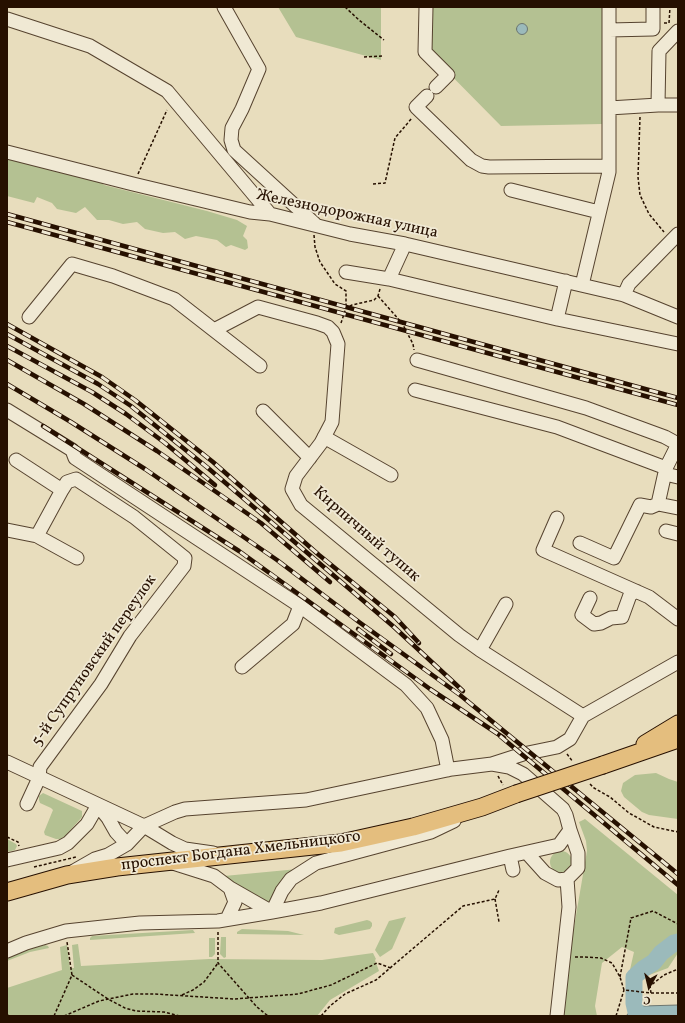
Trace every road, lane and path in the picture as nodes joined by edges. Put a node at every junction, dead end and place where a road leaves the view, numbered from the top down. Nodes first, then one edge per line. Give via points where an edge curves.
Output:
1 (224, 7) edge
2 (345, 7) edge
3 (426, 7) edge
4 (609, 7) edge
5 (653, 7) edge
6 (7, 19) edge
7 (609, 30) junction
8 (678, 31) edge
9 (384, 40) dead end
10 (384, 56) dead end
11 (364, 57) dead end
12 (658, 85) junction
13 (436, 86) dead end
14 (426, 96) dead end
15 (173, 98) junction
16 (658, 105) junction
17 (678, 105) edge
18 (609, 108) junction
19 (419, 110) junction
20 (641, 112) junction
21 (7, 152) edge
22 (608, 166) junction
23 (133, 184) junction
24 (373, 184) dead end
25 (511, 190) dead end
26 (599, 212) junction
27 (270, 214) junction
28 (316, 225) junction
29 (675, 237) edge
30 (405, 244) junction
31 (346, 272) dead end
32 (389, 279) junction
33 (566, 281) junction
34 (582, 286) junction
35 (624, 295) junction
36 (378, 296) junction
37 (346, 308) junction
38 (29, 317) dead end
39 (678, 317) edge
40 (557, 319) junction
41 (214, 330) junction
42 (338, 344) junction
43 (678, 344) edge
44 (417, 360) joint
45 (260, 366) dead end
46 (415, 390) dead end
47 (7, 410) edge
48 (263, 411) dead end
49 (324, 437) junction
50 (677, 448) edge
51 (310, 458) junction
52 (16, 460) dead end
53 (666, 471) junction
54 (391, 475) dead end
55 (678, 477) edge
56 (62, 490) junction
57 (658, 504) junction
58 (678, 508) edge
59 (556, 518) dead end
60 (7, 530) edge
61 (38, 536) junction
62 (580, 543) dead end
63 (77, 558) dead end
64 (636, 591) junction
65 (590, 598) dead end
66 (506, 604) dead end
67 (300, 606) junction
68 (678, 619) edge
69 (480, 650) junction
70 (678, 662) edge
71 (242, 667) dead end
72 (583, 716) junction
73 (678, 724) edge
74 (678, 739) edge
75 (557, 747) junction
76 (648, 750) junction
77 (678, 750) edge
78 (7, 752) edge
79 (621, 758) junction
80 (7, 762) edge
81 (575, 763) dead end
82 (495, 769) junction
83 (448, 770) junction
84 (40, 772) junction
85 (589, 782) dead end
86 (510, 790) junction
87 (27, 804) dead end
88 (98, 805) junction
89 (482, 807) junction
90 (168, 816) junction
91 (144, 826) junction
92 (570, 830) junction
93 (678, 832) edge
94 (7, 837) edge
95 (172, 843) junction
96 (127, 844) junction
97 (20, 848) dead end
98 (527, 853) junction
99 (230, 855) junction
100 (80, 856) dead end
101 (510, 856) junction
102 (7, 860) edge
103 (167, 861) junction
104 (34, 867) dead end
105 (513, 870) dead end
106 (67, 875) junction
107 (562, 880) junction
108 (230, 888) junction
109 (499, 890) dead end
110 (7, 892) edge
111 (495, 899) junction
112 (272, 912) junction
113 (222, 920) junction
114 (499, 922) dead end
115 (678, 924) edge
116 (66, 931) junction
117 (7, 951) edge
118 (563, 958) junction
119 (218, 963) junction
120 (391, 968) junction
121 (678, 969) edge
122 (72, 975) junction
123 (620, 977) junction
124 (624, 990) junction
125 (651, 993) junction
126 (678, 993) edge
127 (180, 995) junction
128 (108, 999) junction
129 (250, 999) junction
130 (7, 1015) edge
131 (10, 1016) edge
132 (41, 1016) edge
133 (52, 1016) edge
134 (64, 1016) edge
135 (180, 1016) edge
136 (268, 1016) edge
137 (321, 1016) edge
138 (558, 1016) edge
139 (616, 1016) edge

1 - 28 street via 259,69 232,128 231,140 234,150
2 - 9 path
3 - 13 street via 425,52 448,75
4 - 7 street
5 - 7 street via 654,29
6 - 15 street via 90,46 167,91
7 - 18 street
8 - 12 street via 659,51
10 - 11 path
12 - 16 street
12 - 20 street
14 - 19 street via 416,107
15 - 23 path
15 - 27 street
16 - 17 street
16 - 20 street
18 - 20 street
18 - 22 street
19 - 22 street via 471,160 482,166
19 - 24 path via 395,138 385,183
20 - 29 path via 638,177 640,195 649,214
21 - 23 street, Железнодорожная улица
22 - 26 street
23 - 27 street, Железнодорожная улица via 250,212
25 - 26 street
26 - 34 street
27 - 28 street, Железнодорожная улица
28 - 30 street, Железнодорожная улица
28 - 37 path via 314,237 320,262 335,284 346,291
29 - 35 street via 629,284
30 - 32 street
30 - 33 street, Железнодорожная улица
31 - 32 street
32 - 36 path via 382,284
32 - 40 street
33 - 34 street, Железнодорожная улица
33 - 40 street
34 - 35 street, Железнодорожная улица
35 - 39 street, Железнодорожная улица
36 - 37 path via 374,300
36 - 44 path via 402,323 413,344
37 - 42 path via 338,328
38 - 41 street via 72,264 174,299
40 - 43 street
41 - 42 street via 258,307 328,327
41 - 45 street
42 - 49 street, Кирпичный тупик via 332,422
44 - 50 street via 586,408 665,437 676,443
46 - 53 street via 557,427
47 - 67 street via 72,450 75,458
48 - 51 street
49 - 51 street, Кирпичный тупик
49 - 54 street
50 - 53 street
51 - 69 street, Кирпичный тупик via 296,476 292,489 301,505
52 - 56 street
53 - 55 street
53 - 57 street
56 - 61 street
56 - 84 street, 5-й Супруновский переулок via 67,482 76,478 134,517 185,558 184,566 130,636 101,684
57 - 58 street
57 - 62 street via 651,507 640,505 614,558
59 - 64 street via 543,550
60 - 61 street
61 - 63 street
64 - 65 street via 630,595 622,617 611,618 601,623 594,624 582,615
64 - 68 street via 649,597
66 - 69 street
67 - 71 street via 293,624
67 - 83 street via 406,686 427,708 442,740
69 - 72 street, Кирпичный тупик
70 - 72 street
72 - 75 street via 570,739
73 - 79 main road
74 - 76 main road, проспект Богдана Хмельницкого
75 - 81 path via 565,751
75 - 82 street via 523,754
76 - 77 main road
76 - 79 main road, проспект Богдана Хмельницкого
78 - 84 street
79 - 86 main road, проспект Богдана Хмельницкого, bridge
80 - 84 street
82 - 83 street
82 - 86 path
82 - 92 street via 509,767 523,774 563,808
83 - 90 street via 306,800 190,809
84 - 87 street, 5-й Супруновский переулок
84 - 88 street
85 - 93 path via 594,788 654,827
86 - 89 main road, проспект Богдана Хмельницкого
88 - 91 street
88 - 96 street
88 - 102 street via 87,824 68,843 59,848
89 - 99 main road, проспект Богдана Хмельницкого via 341,844
89 - 112 street via 431,832 316,863 291,879
90 - 91 street
90 - 95 street via 164,821 163,833
91 - 95 street
91 - 96 street
92 - 98 street via 559,845
92 - 107 street via 578,853 578,868
94 - 97 path via 18,842
95 - 99 street via 185,848
96 - 106 street
98 - 101 street
98 - 107 street via 544,873
99 - 103 main road, проспект Богдана Хмельницкого
100 - 104 path
101 - 105 street
101 - 112 street via 321,903
103 - 106 main road, проспект Богдана Хмельницкого
103 - 108 street via 214,876
106 - 110 main road, проспект Богдана Хмельницкого
107 - 118 street via 569,906
108 - 112 street
108 - 113 street via 235,902
109 - 111 path
111 - 114 path
111 - 120 path via 463,906
112 - 113 street
113 - 116 street via 140,923
113 - 119 path
115 - 123 path via 653,911 631,918
116 - 117 street
116 - 122 path
118 - 123 path via 600,958 612,963
118 - 138 street
119 - 127 path via 204,982
119 - 129 path
120 - 129 path via 377,962 331,985 298,994
120 - 137 path via 376,980 345,994
121 - 125 path via 664,975 650,986
122 - 128 path
122 - 133 path
123 - 124 path
124 - 125 path
124 - 139 path
125 - 126 path
127 - 128 path via 133,994
127 - 129 path
128 - 134 path
128 - 135 path via 136,1012 164,1012
129 - 136 path
130 - 131 path
132 - 133 path

